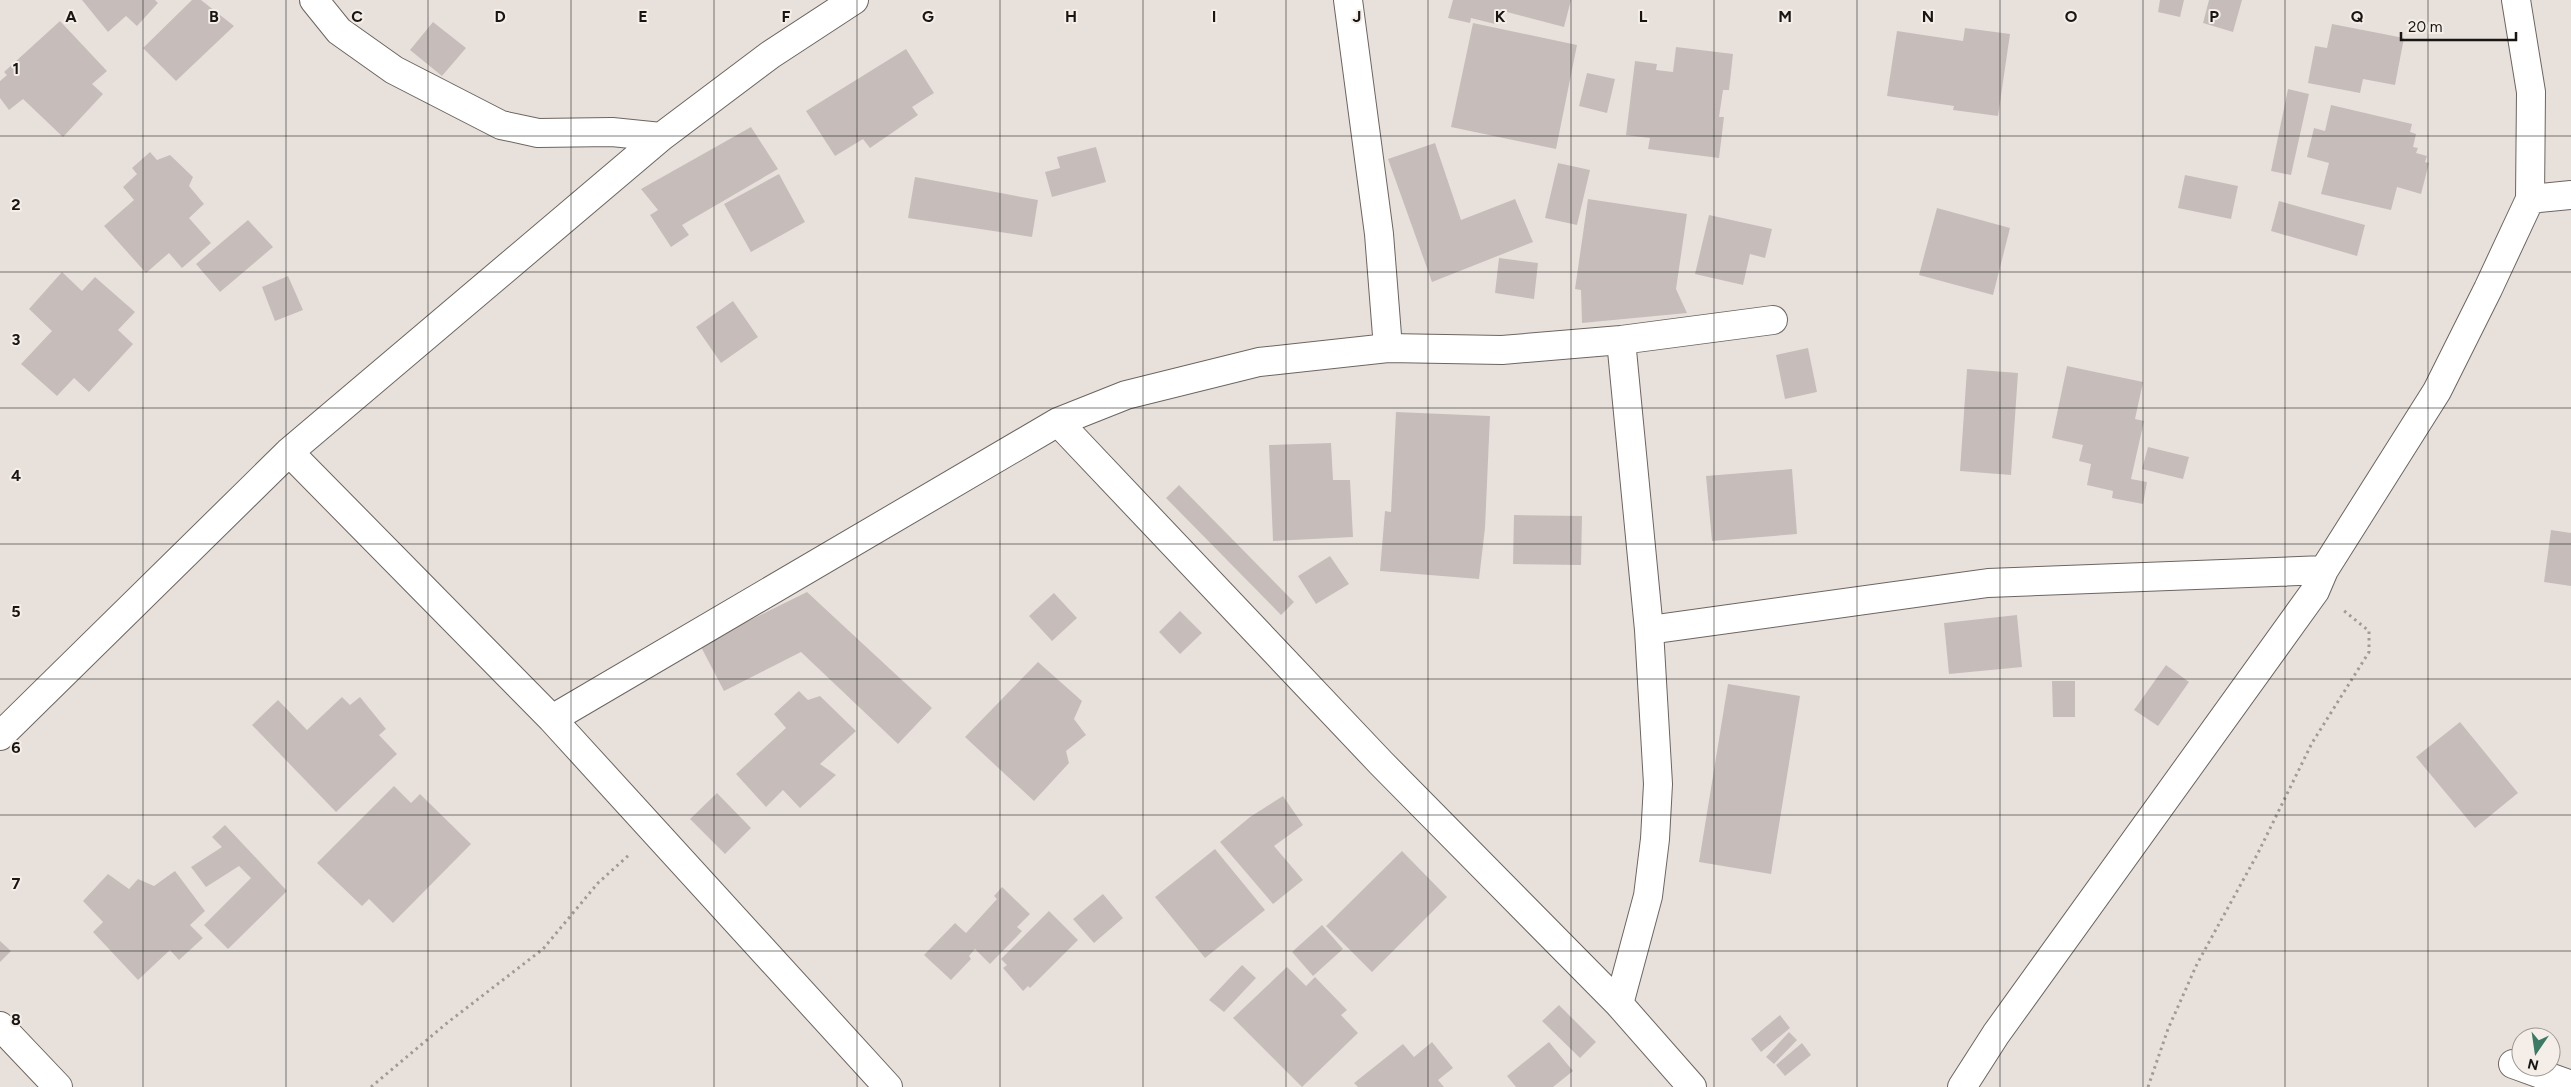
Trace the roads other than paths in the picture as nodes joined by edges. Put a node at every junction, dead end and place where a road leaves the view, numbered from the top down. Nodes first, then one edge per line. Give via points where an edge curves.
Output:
1 (314, 0) edge
2 (854, 0) edge
3 (1348, 0) edge
4 (2516, 0) edge
5 (661, 137) junction
6 (2571, 195) edge
7 (2530, 198) junction
8 (1772, 320) dead end
9 (1621, 340) junction
10 (1388, 348) junction
11 (1058, 422) junction
12 (288, 452) junction
13 (2320, 581) junction
14 (1648, 630) junction
15 (552, 719) junction
16 (0, 736) edge
17 (1619, 1004) junction
18 (0, 1026) edge
19 (2549, 1077) edge
20 (2571, 1085) edge
21 (58, 1087) edge
22 (888, 1087) edge
23 (1692, 1087) edge
24 (1962, 1087) edge

1 - 5 street via 338,31 394,70 501,125 538,132 612,132
2 - 5 street via 770,55
3 - 10 street via 1379,234
4 - 7 street via 2531,92
5 - 12 street
6 - 7 street
7 - 13 street via 2437,391
8 - 9 street
9 - 10 street via 1502,350
9 - 14 street
10 - 11 street via 1259,362 1126,395
11 - 15 street
11 - 17 street via 1381,763
12 - 15 street
12 - 16 street
13 - 14 street via 1988,583
13 - 24 street via 1996,1034
14 - 17 street via 1658,784 1655,839 1648,896
15 - 22 street
17 - 23 street
18 - 21 street
19 - 20 street

